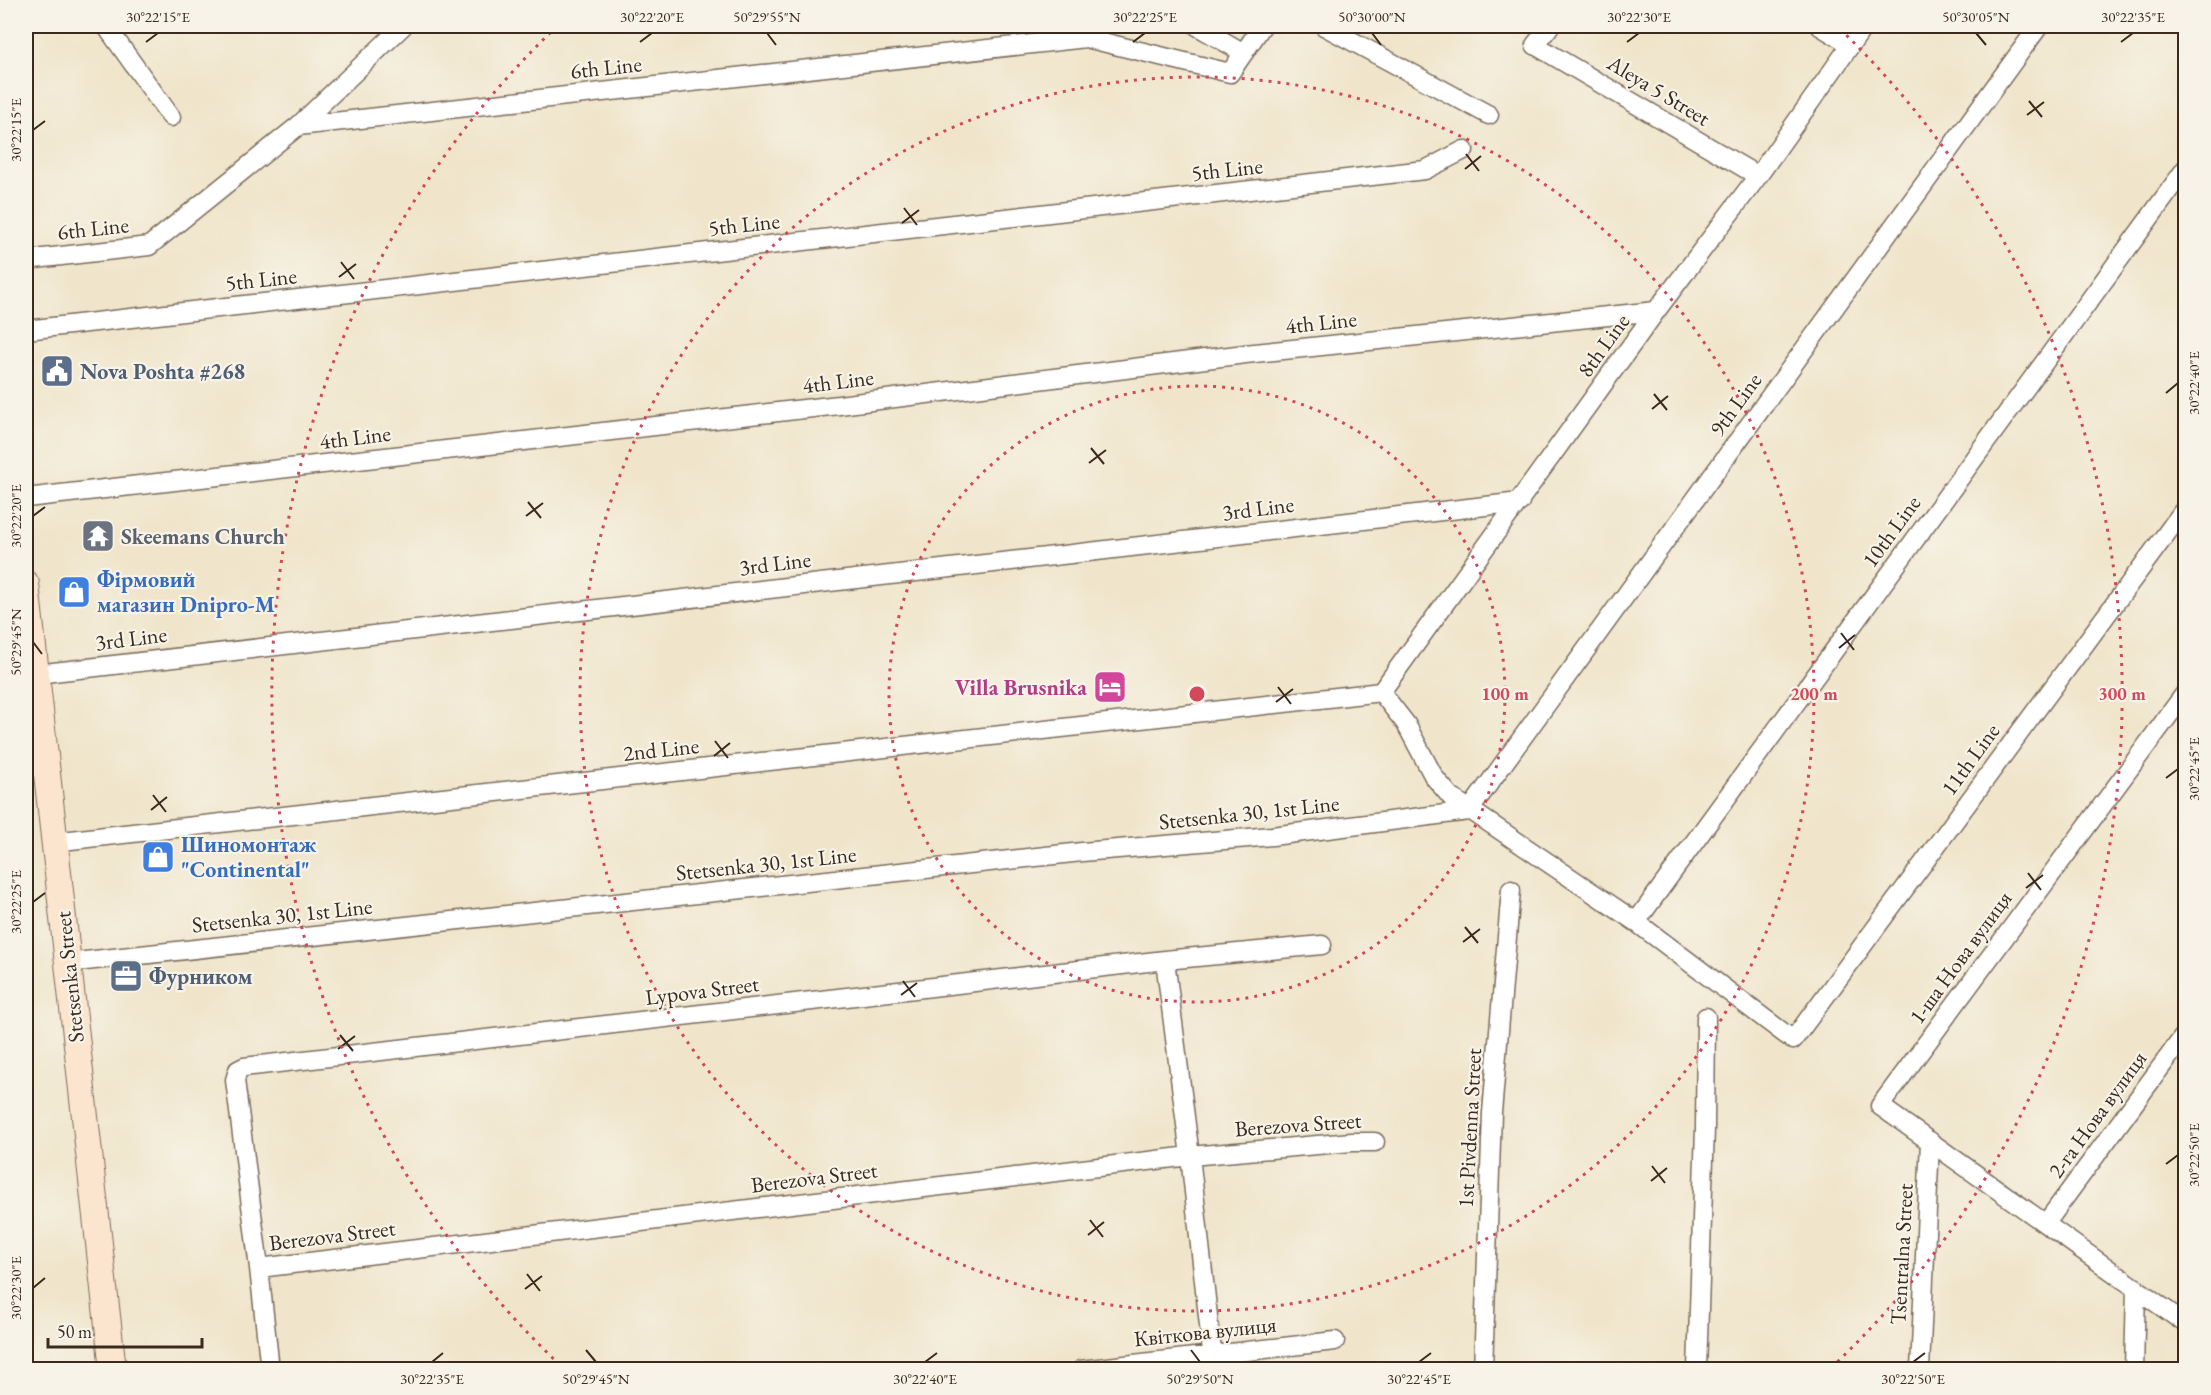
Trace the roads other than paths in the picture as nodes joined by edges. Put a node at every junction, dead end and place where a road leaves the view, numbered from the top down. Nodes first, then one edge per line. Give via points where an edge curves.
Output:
1 (106, 26) edge
2 (403, 26) edge
3 (1197, 26) edge
4 (1262, 26) edge
5 (1324, 26) edge
6 (1550, 26) edge
7 (1820, 26) edge
8 (1864, 26) edge
9 (2039, 26) edge
10 (1850, 44) junction
11 (1244, 53) junction
12 (1489, 115) dead end
13 (171, 117) dead end
14 (298, 126) junction
15 (1464, 150) dead end
16 (2186, 168) edge
17 (1758, 176) junction
18 (26, 260) edge
19 (1656, 311) junction
20 (26, 330) edge
21 (26, 498) edge
22 (1520, 501) junction
23 (2186, 507) edge
24 (26, 584) edge
25 (36, 674) junction
26 (1381, 692) junction
27 (2186, 692) edge
28 (1469, 810) junction
29 (53, 842) junction
30 (1511, 890) dead end
31 (1636, 922) junction
32 (1322, 945) dead end
33 (1165, 960) junction
34 (67, 963) junction
35 (1706, 1017) dead end
36 (2186, 1033) edge
37 (1930, 1141) junction
38 (1376, 1142) dead end
39 (1190, 1156) junction
40 (2046, 1223) junction
41 (259, 1268) junction
42 (2136, 1288) junction
43 (2186, 1324) edge
44 (1335, 1341) dead end
45 (1213, 1362) edge
46 (113, 1370) edge
47 (270, 1370) edge
48 (1081, 1370) edge
49 (1483, 1370) edge
50 (1697, 1370) edge
51 (1920, 1370) edge
52 (2134, 1370) edge

1 - 13 street
2 - 14 street
3 - 11 street
4 - 11 street
5 - 12 street
6 - 17 street, Aleya 5 Street via 1535,45
7 - 10 street
8 - 10 street, 8th Line
9 - 28 street, 9th Line
10 - 17 street, 8th Line
11 - 14 street, 6th Line via 1230,73 1086,38
14 - 18 street, 6th Line via 149,246
15 - 20 street, 5th Line via 1425,170
16 - 31 street, 10th Line
17 - 19 street, 8th Line
19 - 21 street, 4th Line via 1245,354 839,405
19 - 22 street, 8th Line
22 - 25 street, 3rd Line
22 - 26 street, 8th Line
23 - 31 street, 11th Line via 1793,1040
24 - 25 main road, Stetsenka Street
25 - 29 main road, Stetsenka Street
26 - 28 street via 1406,724 1434,777
26 - 29 street, 2nd Line
27 - 37 street, 1-ша Нова вулиця via 1880,1106
28 - 31 street
28 - 34 street, Stetsenka 30, 1st Line via 1272,836 1070,854
29 - 34 main road, Stetsenka Street
30 - 49 street, 1st Pivdenna Street via 1492,1113
32 - 33 street, Lypova Street
33 - 39 street
33 - 41 street, Lypova Street via 244,1067 238,1070 236,1080
34 - 46 main road, Stetsenka Street
35 - 50 street
36 - 40 street, 2-га Нова вулиця
37 - 40 street
37 - 51 street, Tsentralna Street
38 - 39 street, Berezova Street
39 - 41 street, Berezova Street
39 - 45 street
40 - 42 street
41 - 47 street
42 - 43 street
42 - 52 street
44 - 45 street, Квіткова вулиця
45 - 48 street, Квіткова вулиця

